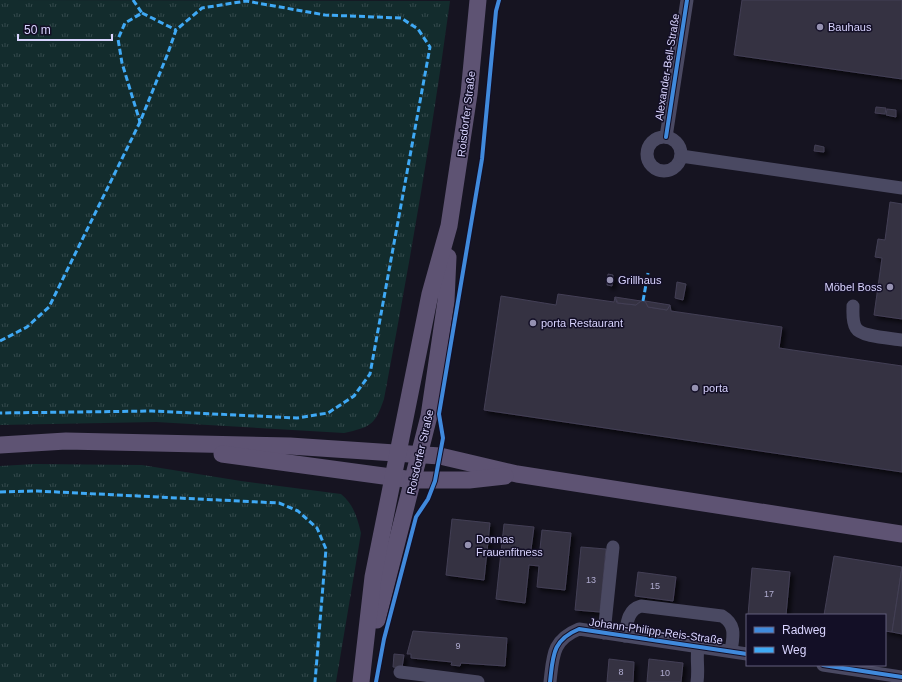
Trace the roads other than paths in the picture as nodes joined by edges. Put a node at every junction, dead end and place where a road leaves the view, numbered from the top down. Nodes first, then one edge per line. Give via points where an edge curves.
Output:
1 (478, 0) edge
2 (687, 0) edge
3 (666, 137) junction
4 (681, 156) junction
5 (902, 188) edge
6 (449, 226) junction
7 (853, 306) dead end
8 (902, 340) edge
9 (0, 444) edge
10 (166, 444) junction
11 (398, 454) junction
12 (419, 454) junction
13 (517, 474) junction
14 (392, 478) junction
15 (413, 480) junction
16 (902, 534) edge
17 (613, 547) dead end
18 (604, 633) junction
19 (625, 636) junction
20 (698, 646) junction
21 (731, 651) junction
22 (746, 654) edge
23 (830, 666) edge
24 (400, 672) dead end
25 (362, 677) edge
26 (902, 677) edge
27 (478, 682) edge
28 (550, 682) edge
29 (697, 682) edge

1 - 6 main road, Roisdorfer Straße via 469,94
2 - 3 street, Alexander-Bell-Straße
3 - 4 street via 675,141
3 - 4 street via 657,138 650,143 647,151 653,167 663,171 675,166
4 - 5 street
6 - 11 main road, Roisdorfer Straße via 430,294
6 - 12 main road, Roisdorfer Straße via 446,301 429,416
7 - 8 street via 856,329 863,334
9 - 10 main road via 66,441
10 - 11 main road via 290,446
10 - 14 main road
11 - 12 main road
11 - 14 main road, Roisdorfer Straße
12 - 13 main road via 440,456
12 - 15 main road, Roisdorfer Straße
13 - 15 main road via 469,480
13 - 16 main road
14 - 15 main road
14 - 25 main road, Roisdorfer Straße via 373,577
15 - 25 main road, Roisdorfer Straße
17 - 18 street
18 - 19 street, Johann-Philipp-Reis-Straße
18 - 28 street, Johann-Philipp-Reis-Straße via 579,629 561,639 554,655
19 - 20 street, Johann-Philipp-Reis-Straße
19 - 21 street via 628,617 640,606 722,616 732,624 734,631
20 - 21 street, Johann-Philipp-Reis-Straße
20 - 29 street
21 - 22 street, Johann-Philipp-Reis-Straße
23 - 26 street
24 - 27 street

